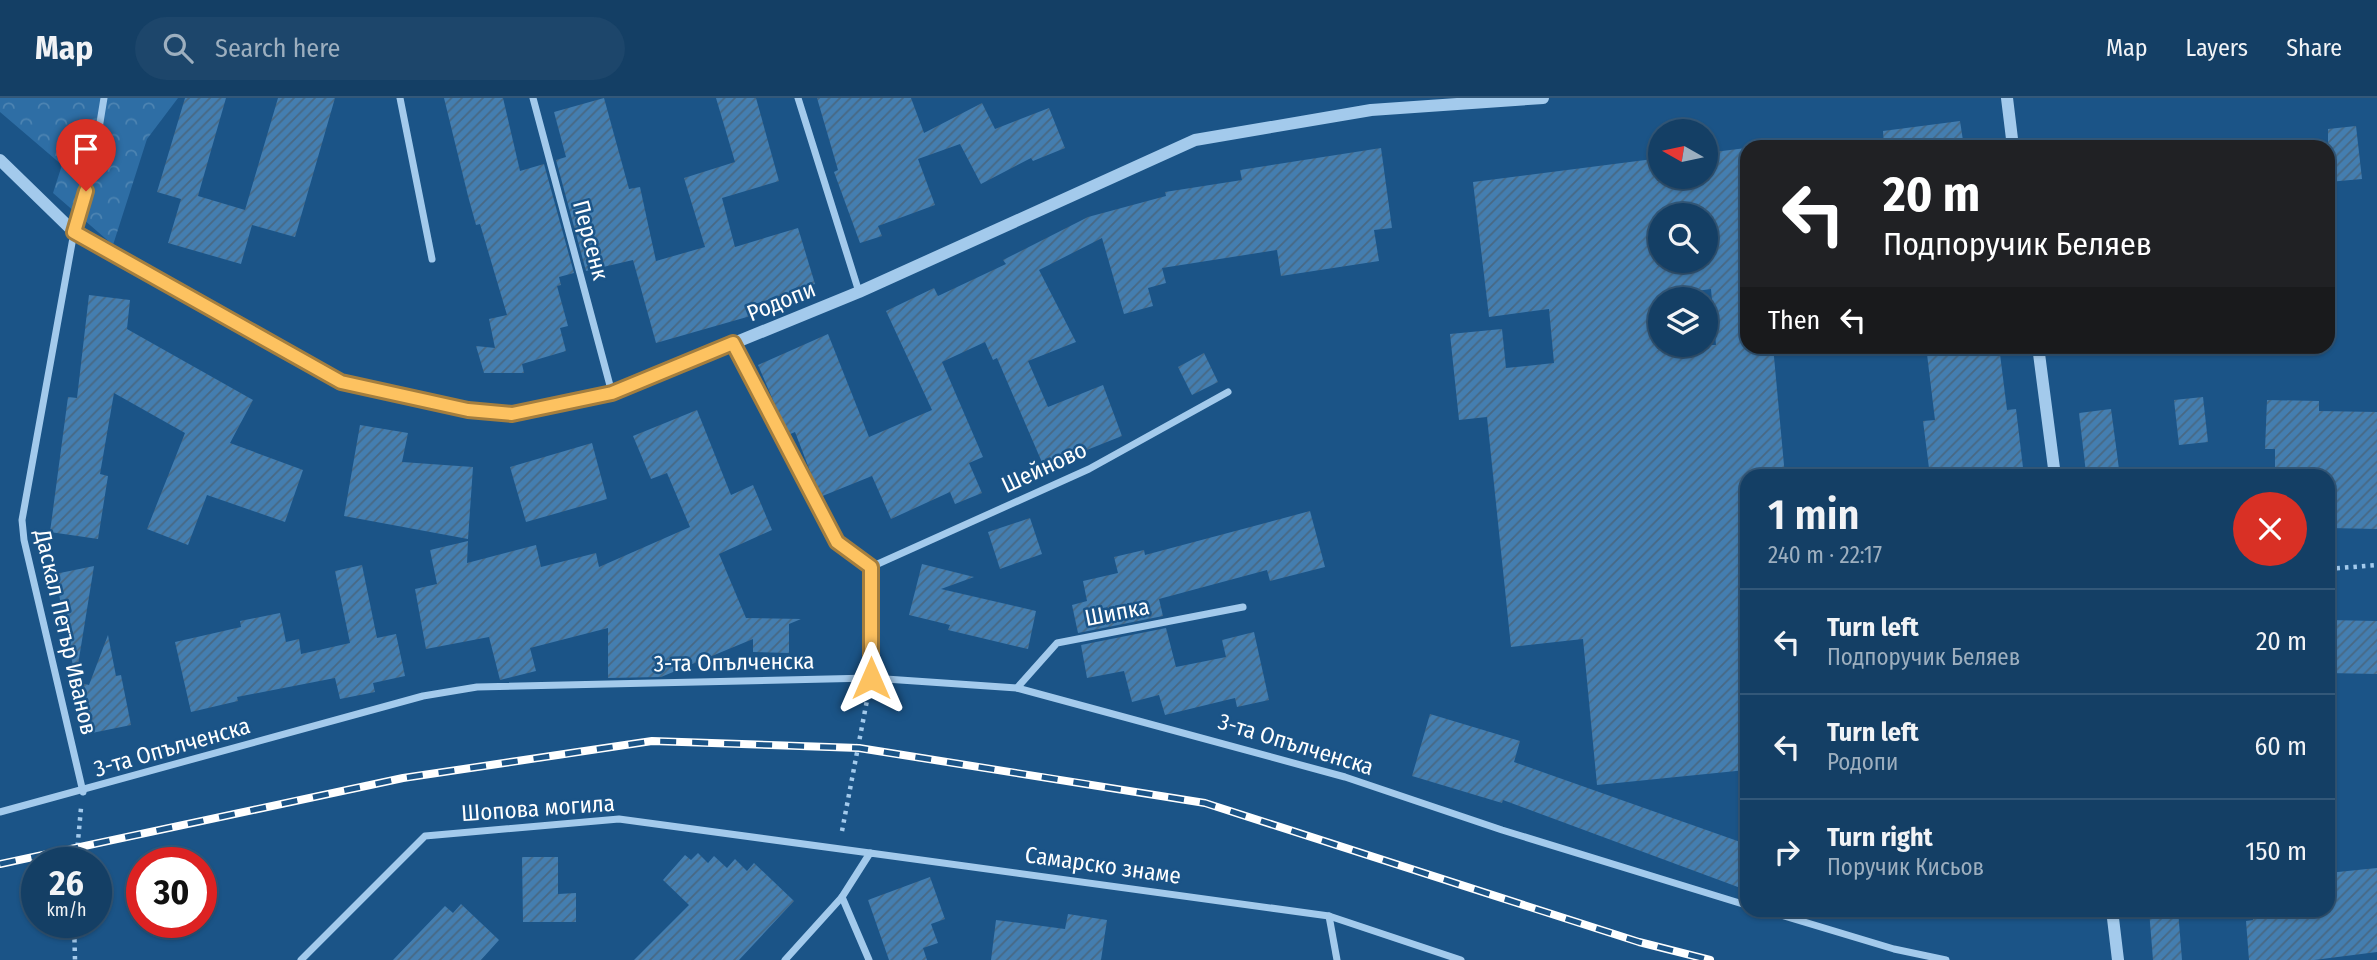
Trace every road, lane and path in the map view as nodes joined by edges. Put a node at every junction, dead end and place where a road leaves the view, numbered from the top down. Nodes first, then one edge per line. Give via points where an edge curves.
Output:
1 (104, 98) edge
2 (400, 98) edge
3 (533, 98) edge
4 (798, 98) edge
5 (1542, 98) edge
6 (2007, 98) edge
7 (2012, 140) edge
8 (0, 160) edge
9 (74, 232) junction
10 (432, 258) dead end
11 (859, 292) junction
12 (733, 343) junction
13 (2039, 354) edge
14 (1228, 392) dead end
15 (612, 393) junction
16 (2054, 469) edge
17 (2377, 565) edge
18 (871, 567) junction
19 (2335, 568) edge
20 (1243, 607) dead end
21 (871, 678) junction
22 (1017, 688) junction
23 (83, 792) junction
24 (0, 812) edge
25 (78, 847) edge
26 (838, 849) junction
27 (870, 853) junction
28 (842, 897) junction
29 (1740, 903) edge
30 (1329, 916) junction
31 (1787, 917) edge
32 (2113, 917) edge
33 (74, 938) edge
34 (75, 960) edge
35 (301, 960) edge
36 (786, 960) edge
37 (869, 960) edge
38 (1337, 960) edge
39 (1461, 960) edge
40 (1946, 960) edge
41 (2118, 960) edge

1 - 9 street, Даскал Петър Иванов via 92,171
2 - 10 street
3 - 15 street, Персенк
4 - 11 street
5 - 11 street, Родопи via 1371,110 1195,140
6 - 7 street
8 - 9 street, Родопи
9 - 15 street, Родопи via 341,382 468,410 512,414
9 - 23 street, Даскал Петър Иванов via 22,520
11 - 12 street, Родопи
12 - 15 street, Родопи
12 - 18 street via 837,542
13 - 16 street
14 - 18 street, Шейново via 1088,469
17 - 19 path
18 - 21 street
20 - 22 street, Шипка via 1057,643
21 - 22 street, 3-та Опълченска
21 - 23 street, 3-та Опълченска via 477,687 423,696
21 - 26 path
22 - 29 street, 3-та Опълченска via 1345,777
23 - 24 street, 3-та Опълченска
23 - 25 path
26 - 27 street, Шопова могила
26 - 35 street, Шопова могила via 619,819 425,836
27 - 28 street
27 - 30 street, Самарско знаме
28 - 36 street
28 - 37 street
30 - 38 street
30 - 39 street, Самарско знаме
31 - 40 street via 1894,950
32 - 41 street
33 - 34 path

